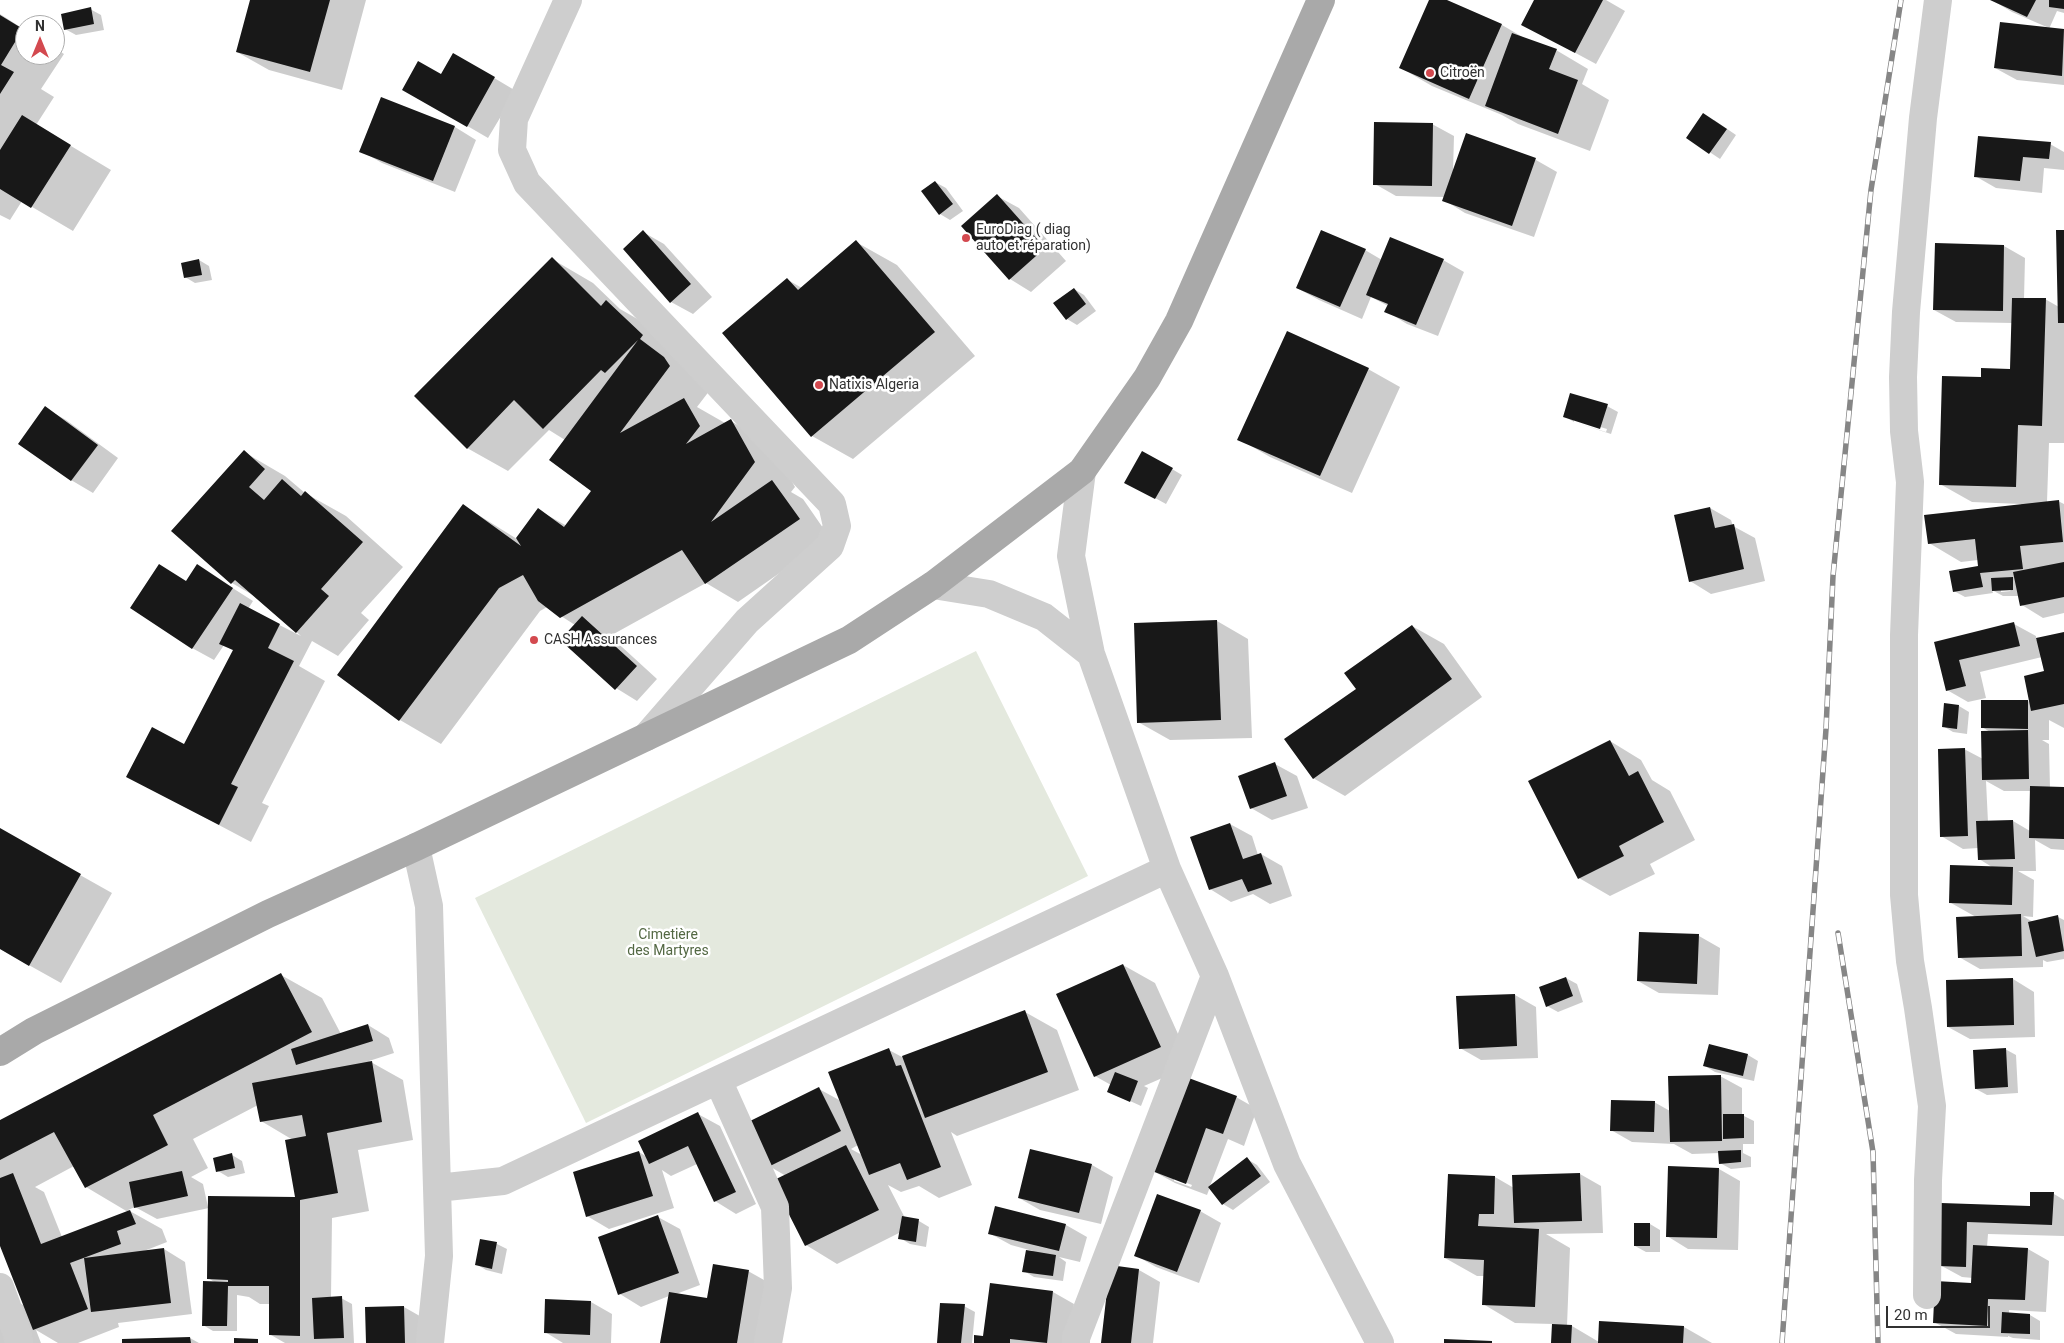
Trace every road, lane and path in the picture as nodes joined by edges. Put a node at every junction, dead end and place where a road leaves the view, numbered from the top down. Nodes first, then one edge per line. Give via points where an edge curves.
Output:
1 (568, 0) edge
2 (1322, 0) edge
3 (1938, 0) edge
4 (1082, 471) junction
5 (933, 585) junction
6 (1091, 654) junction
7 (646, 737) junction
8 (416, 847) junction
9 (1167, 869) junction
10 (1214, 976) junction
11 (0, 1052) edge
12 (718, 1080) junction
13 (437, 1188) junction
14 (0, 1287) edge
15 (1927, 1295) dead end
16 (19, 1343) edge
17 (430, 1343) edge
18 (768, 1343) edge
19 (1076, 1343) edge
20 (1380, 1343) edge

1 - 7 street via 514,119 512,150 528,183 832,504 837,526 830,546 747,621
2 - 4 main road via 1179,321 1147,378
3 - 15 street via 1922,118 1906,312 1904,378 1904,431 1910,482 1904,636 1904,895 1910,961 1932,1106
4 - 5 main road
4 - 6 street via 1071,556
5 - 6 street via 989,594 1044,616
5 - 7 main road via 849,640
6 - 9 street
7 - 8 main road
8 - 11 main road via 268,914 34,1031
8 - 13 street via 429,906
9 - 10 street
9 - 12 street
10 - 19 street
10 - 20 street via 1288,1164
12 - 13 street via 503,1181
12 - 18 street via 775,1207 778,1288
13 - 17 street via 439,1256
14 - 16 street

